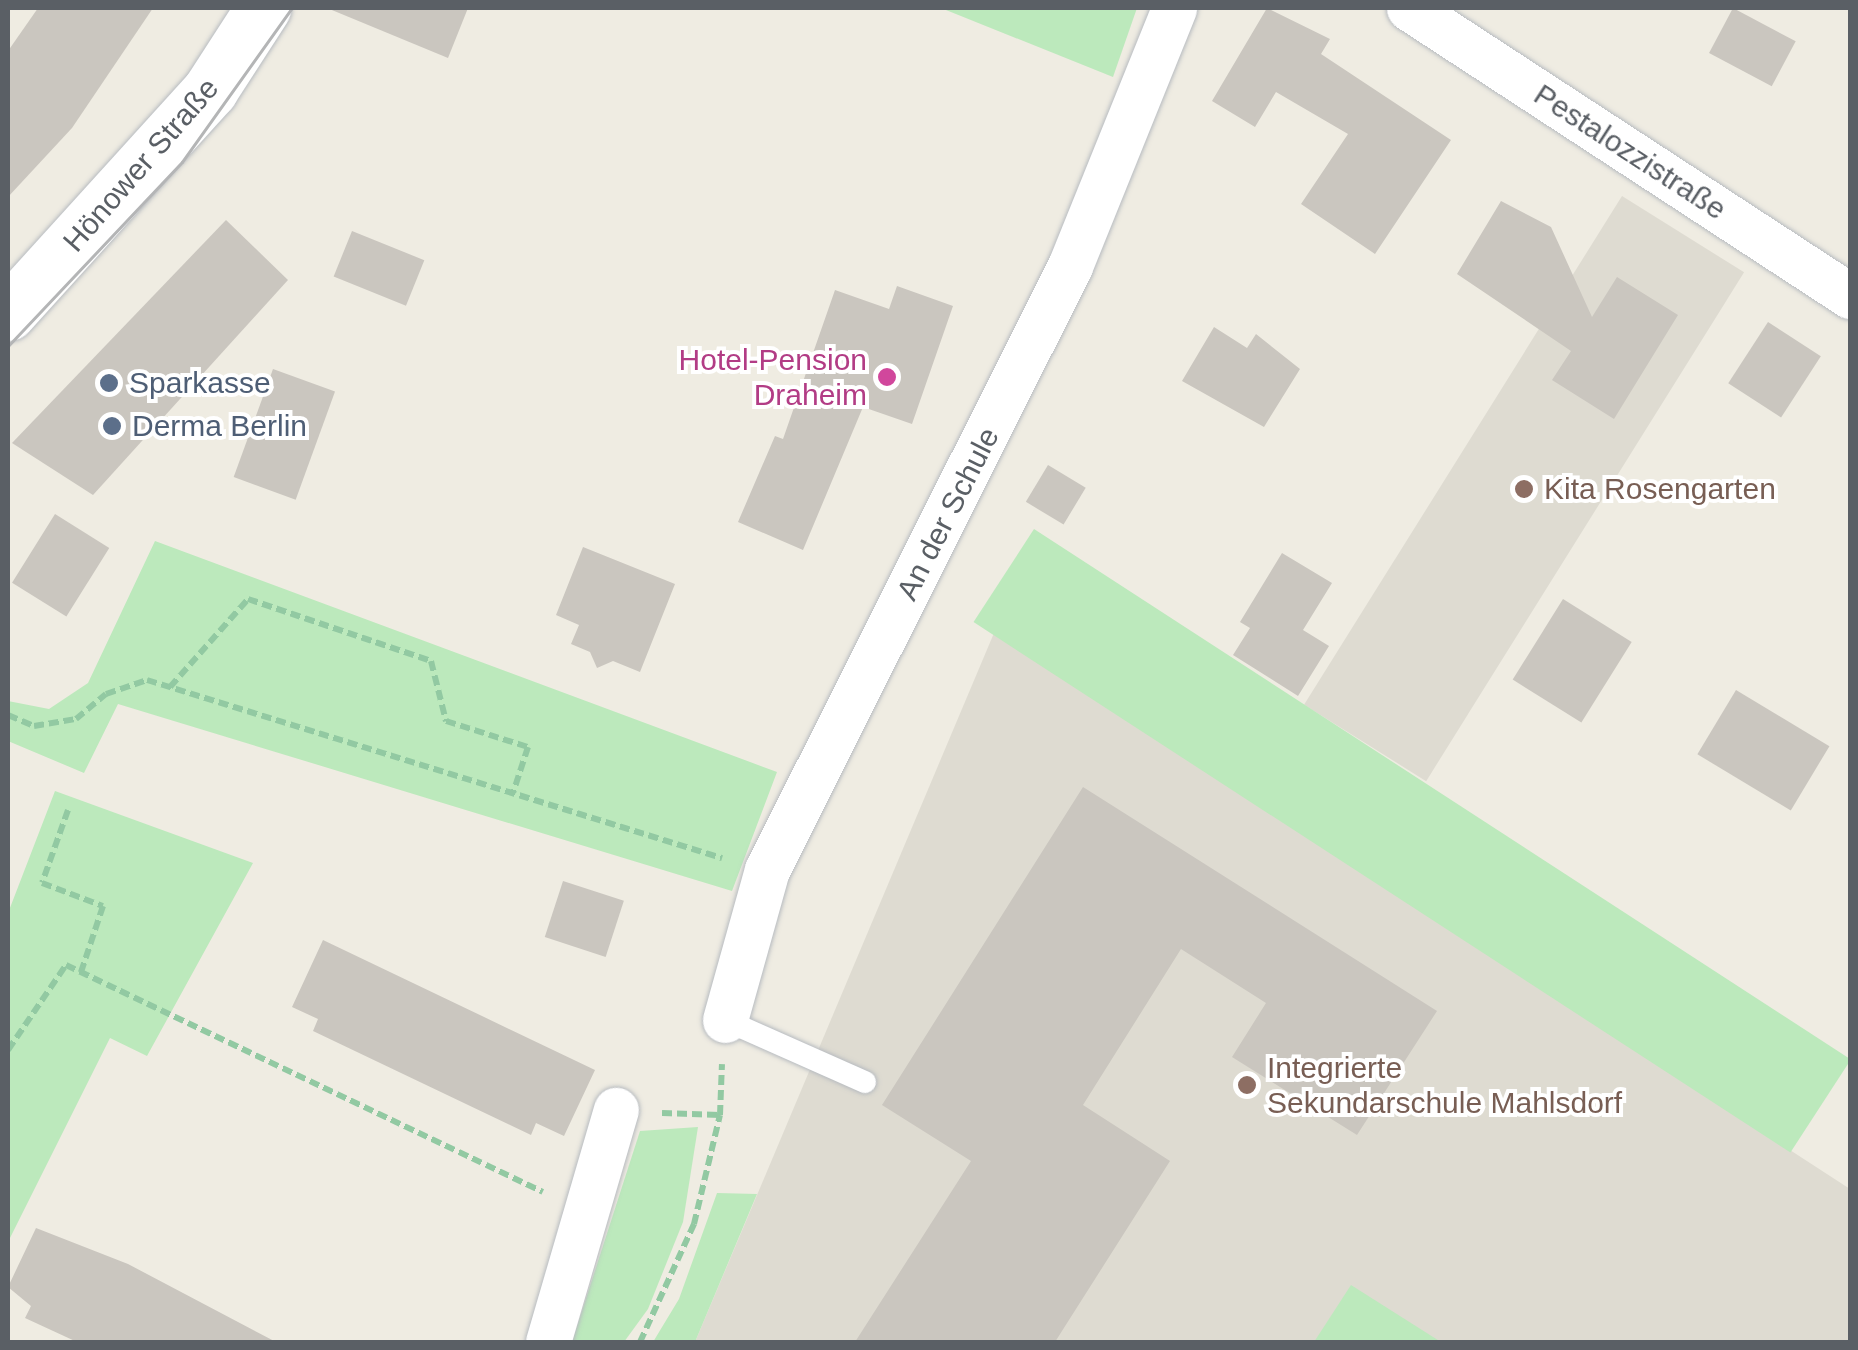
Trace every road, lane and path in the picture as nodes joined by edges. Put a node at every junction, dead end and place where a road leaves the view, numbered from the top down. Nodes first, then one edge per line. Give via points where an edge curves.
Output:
1 (262, 8) edge
2 (1174, 8) edge
3 (1409, 8) edge
4 (1850, 296) edge
5 (8, 313) edge
6 (170, 686) junction
7 (8, 715) edge
8 (513, 793) junction
9 (68, 810) dead end
10 (767, 870) junction
11 (81, 972) junction
12 (725, 1020) junction
13 (8, 1050) edge
14 (864, 1082) dead end
15 (616, 1110) joint
16 (720, 1116) junction
17 (585, 1211) junction
18 (548, 1342) edge
19 (640, 1342) edge

1 - 5 main road, Hönower Straße via 210,90
2 - 10 street, An der Schule via 1070,266
3 - 4 street, Pestalozzistraße
6 - 7 path via 126,683 76,719 48,724
6 - 8 path
6 - 8 path via 248,600 431,660 446,720 528,747
8 - 10 path
9 - 11 path via 42,883 104,906
10 - 12 street, An der Schule
11 - 13 path via 66,964
11 - 17 path
12 - 14 lane
12 - 16 path
15 - 16 path
15 - 17 street
16 - 19 path via 694,1224
17 - 18 street

